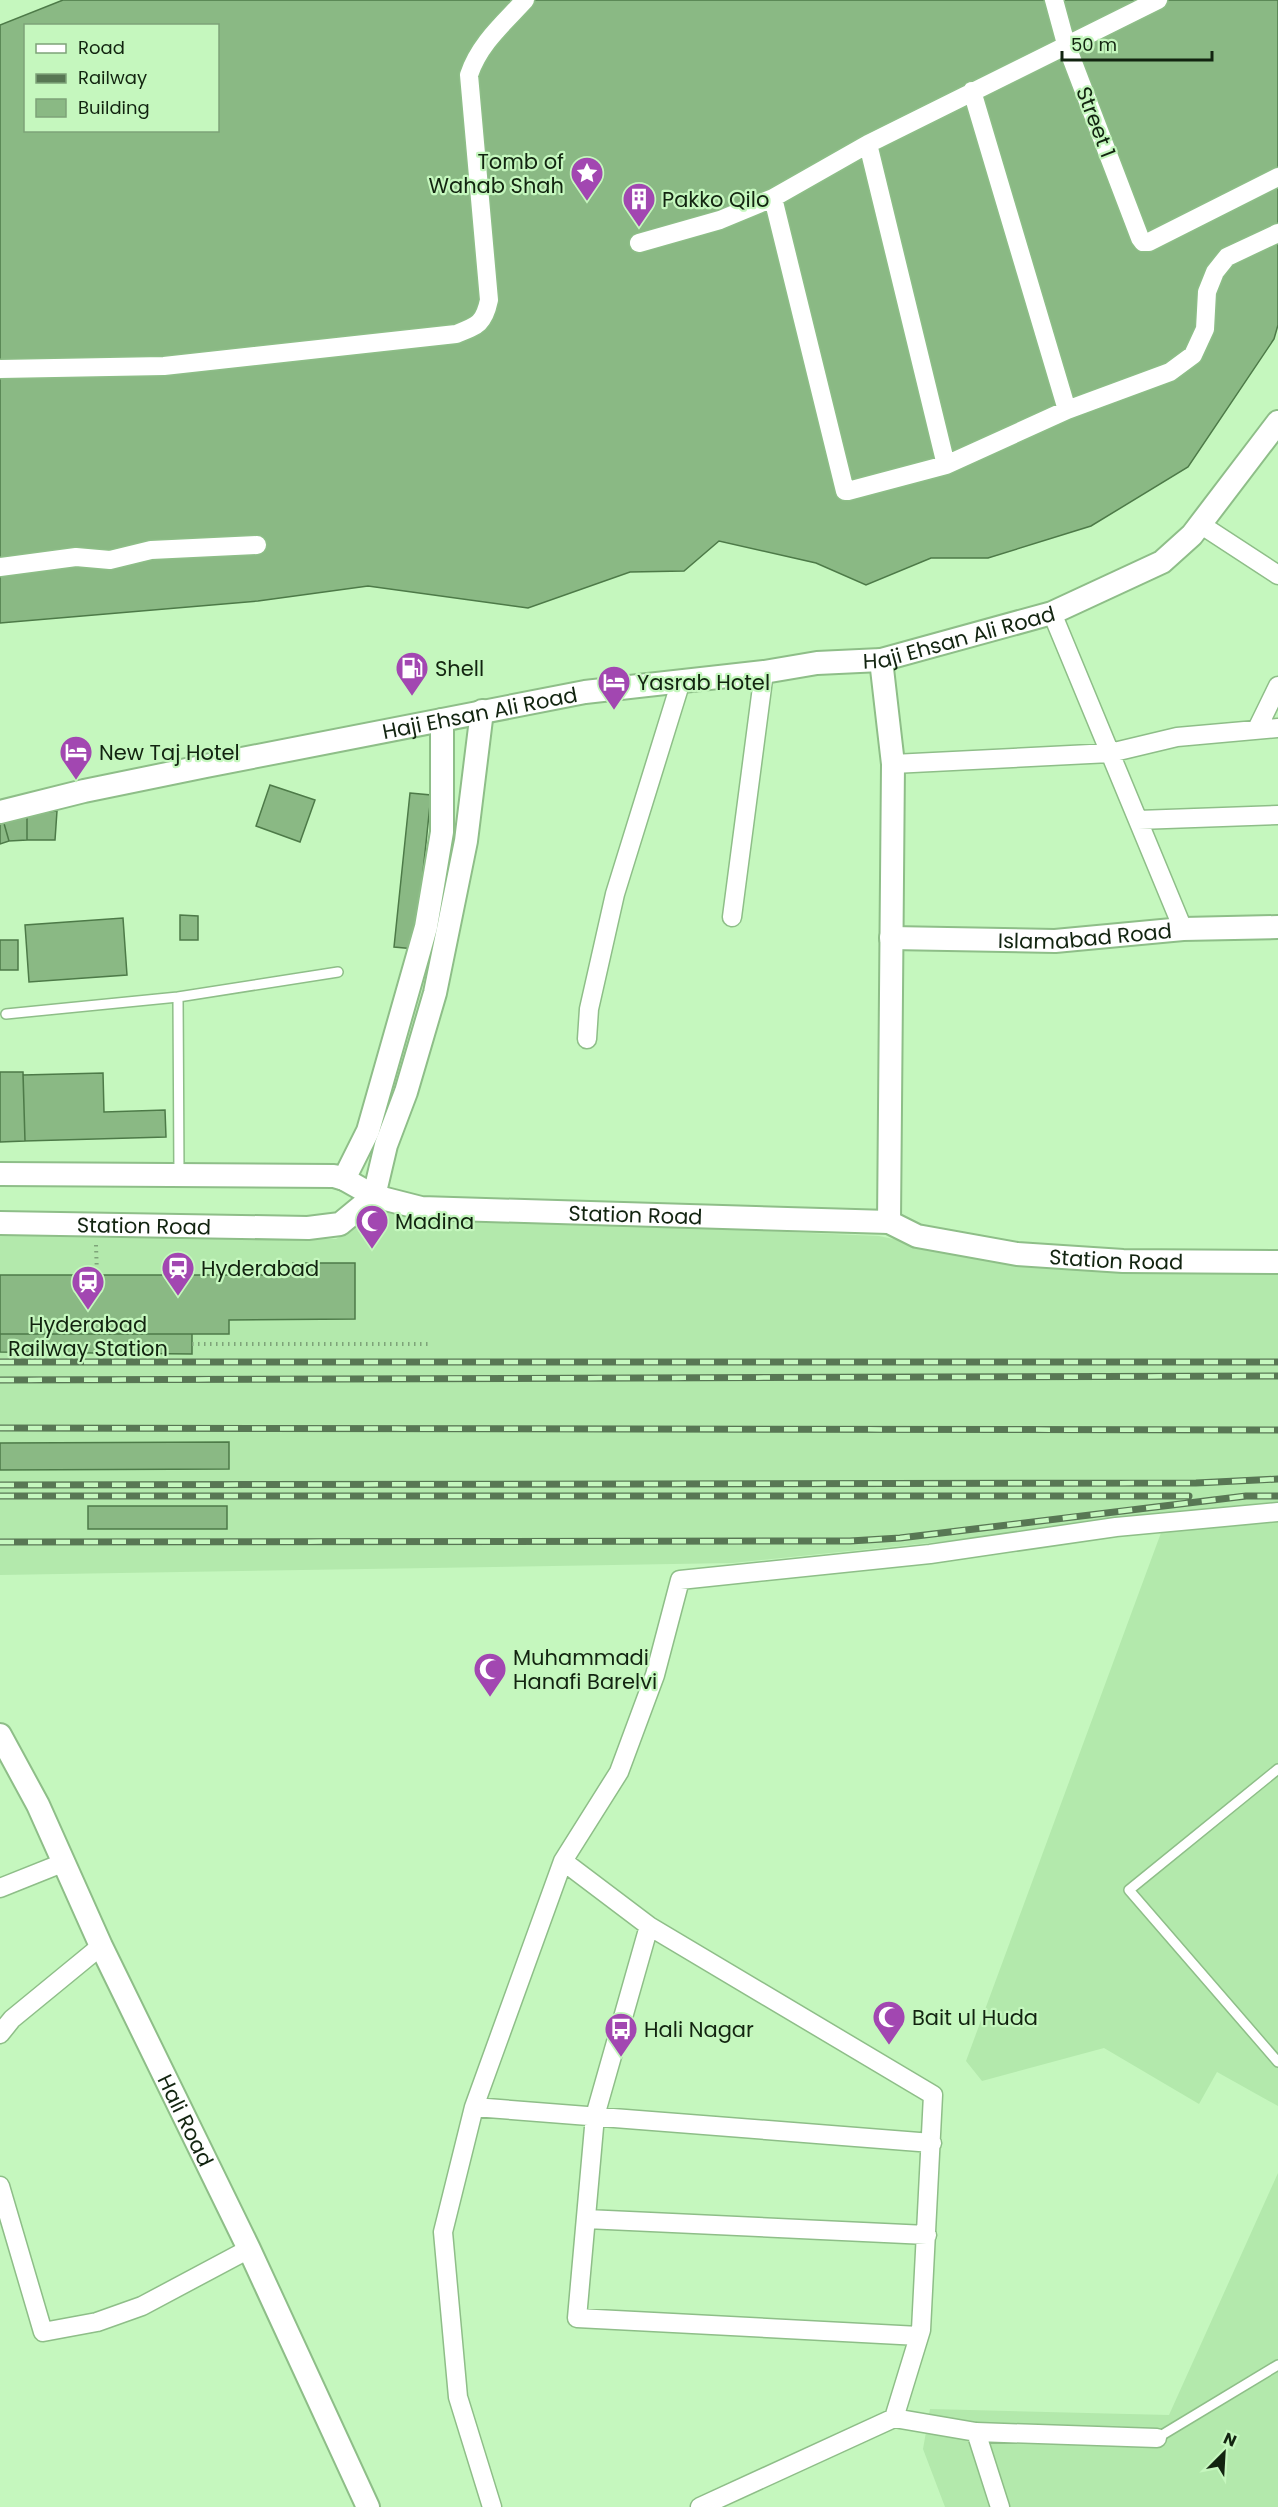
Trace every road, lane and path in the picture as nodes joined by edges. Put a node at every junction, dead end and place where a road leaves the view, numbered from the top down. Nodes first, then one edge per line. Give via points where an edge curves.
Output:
1 (525, 0) edge
2 (1054, 0) edge
3 (1153, 1) edge
4 (1066, 44) junction
5 (972, 91) junction
6 (868, 144) junction
7 (1278, 177) edge
8 (773, 198) junction
9 (1278, 233) edge
10 (639, 243) dead end
11 (0, 369) edge
12 (1067, 410) junction
13 (1278, 422) edge
14 (946, 465) junction
15 (1200, 524) junction
16 (257, 545) dead end
17 (0, 567) edge
18 (1278, 575) edge
19 (1052, 613) junction
20 (881, 660) junction
21 (764, 672) junction
22 (681, 681) junction
23 (1278, 686) edge
24 (482, 711) junction
25 (442, 720) junction
26 (1278, 728) edge
27 (1257, 729) junction
28 (1110, 753) junction
29 (893, 764) junction
30 (0, 812) edge
31 (1278, 815) edge
32 (1138, 820) junction
33 (732, 917) dead end
34 (1278, 927) edge
35 (1183, 928) junction
36 (891, 938) junction
37 (338, 972) dead end
38 (178, 997) junction
39 (6, 1014) dead end
40 (587, 1040) dead end
41 (0, 1174) edge
42 (179, 1175) junction
43 (344, 1179) junction
44 (374, 1196) junction
45 (889, 1222) junction
46 (0, 1223) edge
47 (95, 1223) junction
48 (1278, 1262) edge
49 (97, 1275) dead end
50 (192, 1344) dead end
51 (432, 1344) dead end
52 (1278, 1512) edge
53 (0, 1735) edge
54 (1278, 1769) edge
55 (562, 1861) junction
56 (65, 1862) junction
57 (0, 1888) edge
58 (650, 1926) junction
59 (101, 1946) junction
60 (0, 2034) edge
61 (1278, 2062) edge
62 (474, 2107) junction
63 (595, 2116) junction
64 (932, 2143) junction
65 (0, 2186) edge
66 (586, 2219) junction
67 (927, 2235) junction
68 (249, 2249) junction
69 (919, 2336) junction
70 (1278, 2365) edge
71 (894, 2418) junction
72 (976, 2432) junction
73 (1157, 2438) joint
74 (368, 2507) edge
75 (492, 2507) edge
76 (700, 2507) edge
77 (1000, 2507) edge

1 - 11 street via 485,43 469,75 489,300 486,315 477,326 456,334 175,365
2 - 4 street, Street 1
3 - 4 street
4 - 5 street
4 - 7 street, Street 1 via 1143,242
5 - 6 street
5 - 12 street
6 - 8 street
6 - 14 street
8 - 10 street via 720,220
8 - 14 street via 845,491
9 - 12 street via 1227,257 1215,272 1207,292 1205,329 1193,356 1170,372
12 - 14 street
13 - 15 street, Haji Ehsan Ali Road
15 - 18 street
15 - 19 street, Haji Ehsan Ali Road via 1162,562
16 - 17 street via 151,550 110,560 76,558
19 - 20 street, Haji Ehsan Ali Road
19 - 28 street
20 - 21 street, Haji Ehsan Ali Road via 818,663
20 - 29 street
21 - 22 street, Haji Ehsan Ali Road
21 - 33 street
22 - 24 street, Haji Ehsan Ali Road via 585,692
22 - 40 street via 615,894 589,1009
23 - 27 street
24 - 25 street, Haji Ehsan Ali Road
24 - 44 street via 466,841 435,993 386,1145
25 - 30 street, Haji Ehsan Ali Road via 95,789
25 - 43 street via 442,832 426,927 368,1131
26 - 27 street
27 - 28 street via 1176,737
28 - 29 street
28 - 32 street
29 - 36 street
31 - 32 street
32 - 35 street
34 - 35 street, Islamabad Road
35 - 36 street, Islamabad Road via 1055,941
36 - 45 street
37 - 38 lane
38 - 39 lane
38 - 42 lane
41 - 42 street
42 - 43 street
43 - 44 street
44 - 45 street, Station Road via 421,1208
44 - 47 street, Station Road via 340,1224 308,1228
45 - 48 street, Station Road via 917,1236 1017,1254 1123,1261
46 - 47 street, Station Road
47 - 49 path
50 - 51 path
52 - 55 street via 1116,1527 930,1554 680,1580 655,1675 620,1772
53 - 56 street, Hali Road
54 - 61 lane via 1129,1890
55 - 58 street
55 - 62 street
56 - 57 street
56 - 59 street, Hali Road
58 - 63 street
58 - 64 street via 933,2095
59 - 60 street via 12,2019
59 - 68 street, Hali Road
62 - 63 street
62 - 75 street via 444,2232 459,2397
63 - 64 street
63 - 66 street
64 - 67 street
65 - 68 street via 43,2332 97,2322 141,2306
66 - 67 street
66 - 69 street via 577,2318
67 - 69 street
68 - 74 street, Hali Road
69 - 71 street
70 - 73 lane
71 - 72 street
71 - 76 street
72 - 73 street
72 - 77 street

